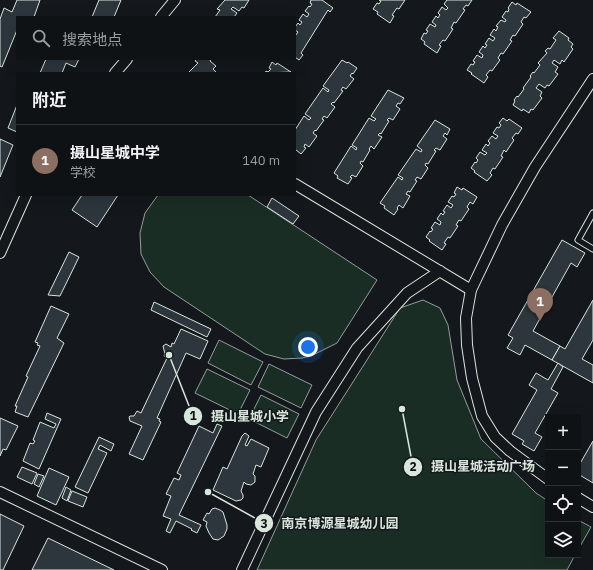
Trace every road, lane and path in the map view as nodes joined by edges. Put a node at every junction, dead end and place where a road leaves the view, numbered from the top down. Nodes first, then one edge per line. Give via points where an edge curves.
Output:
1 (175, 0) edge
2 (162, 16) edge
3 (126, 60) edge
4 (116, 72) edge
5 (593, 79) edge
6 (296, 185) edge
7 (26, 196) edge
8 (593, 213) edge
9 (593, 249) edge
10 (0, 253) edge
11 (440, 271) junction
12 (471, 290) junction
13 (545, 477) edge
14 (0, 492) edge
15 (581, 500) edge
16 (593, 507) edge
17 (162, 570) edge
18 (242, 570) edge

1 - 2 street
3 - 4 street
5 - 12 street via 524,186
6 - 11 street
7 - 10 street
8 - 9 lane via 578,240
11 - 12 street
11 - 18 street via 407,293 357,348 316,412
12 - 13 street via 466,318 467,344 472,378 482,416 495,436 510,451
14 - 17 street
15 - 16 street

